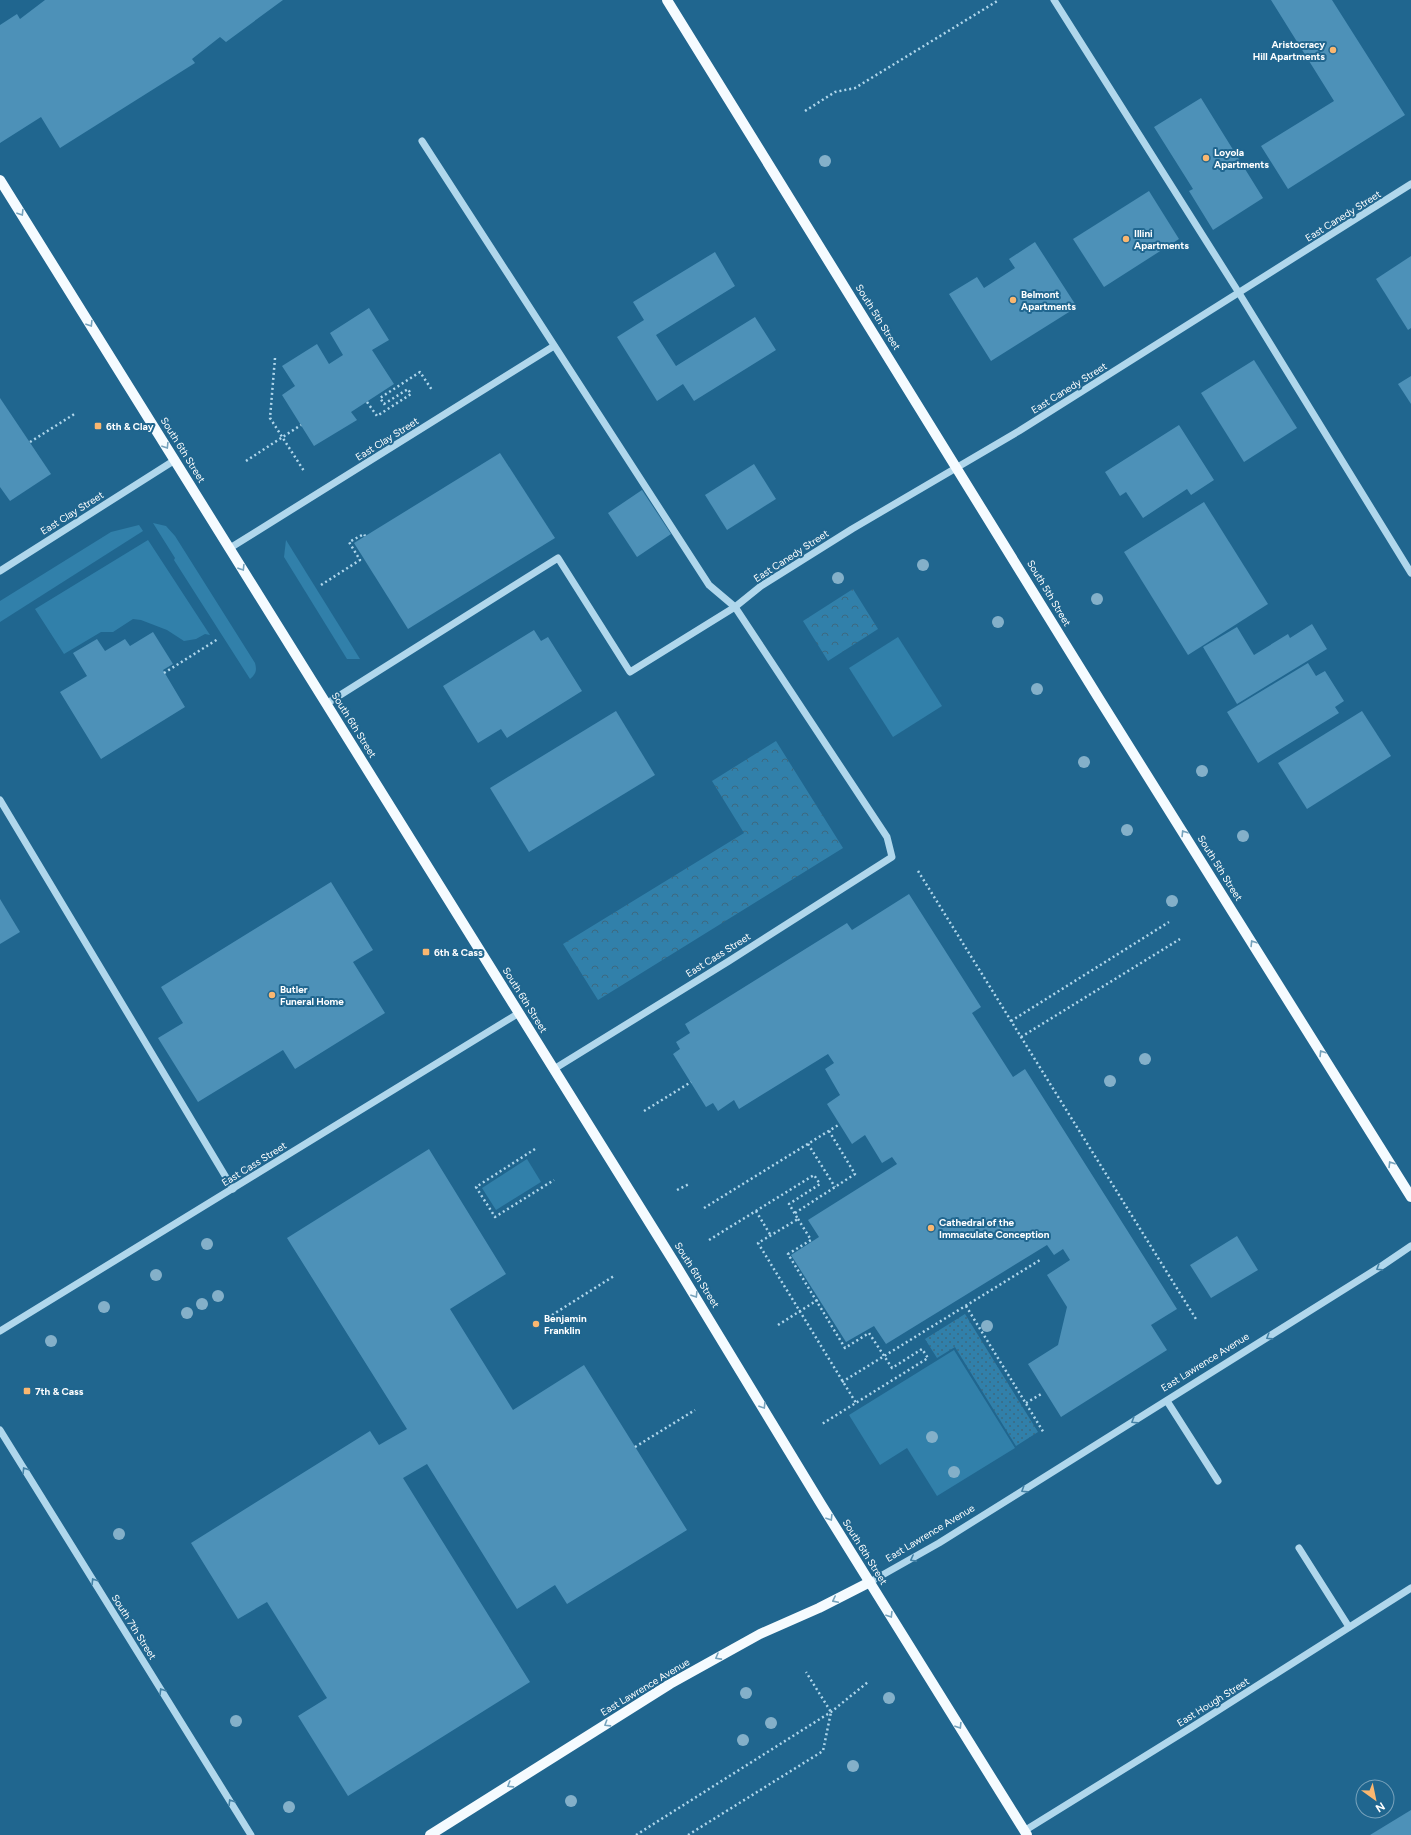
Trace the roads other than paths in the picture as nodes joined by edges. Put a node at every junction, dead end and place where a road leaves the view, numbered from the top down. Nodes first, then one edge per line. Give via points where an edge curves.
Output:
1 (667, 0) edge
2 (1054, 0) edge
3 (422, 141) dead end
4 (0, 180) edge
5 (1411, 184) edge
6 (1239, 293) junction
7 (554, 346) junction
8 (175, 460) junction
9 (957, 467) junction
10 (230, 548) junction
11 (0, 571) edge
12 (1411, 573) edge
13 (735, 607) junction
14 (326, 704) junction
15 (0, 800) edge
16 (518, 1013) junction
17 (554, 1069) junction
18 (233, 1189) junction
19 (1411, 1197) edge
20 (1411, 1246) edge
21 (0, 1331) edge
22 (1167, 1401) junction
23 (0, 1430) edge
24 (1218, 1480) dead end
25 (1299, 1548) dead end
26 (870, 1582) junction
27 (1411, 1588) edge
28 (1349, 1627) junction
29 (1025, 1833) edge
30 (251, 1835) edge
31 (430, 1835) edge

1 - 9 main road, South 5th Street
2 - 6 street
3 - 7 street
4 -> 8 main road, South 6th Street
5 - 6 street, East Canedy Street
6 - 9 street, East Canedy Street
6 - 12 street
7 - 10 street, East Clay Street
7 - 13 street via 709,585
8 - 10 main road, South 6th Street
8 - 11 street, East Clay Street
9 - 13 street, East Canedy Street via 761,586
19 -> 9 main road, South 5th Street
10 -> 14 main road, South 6th Street
13 - 14 street, East Canedy Street via 630,672 558,558
13 - 17 street, East Cass Street via 887,837 892,857
14 - 16 main road, South 6th Street
15 - 18 street
16 - 17 main road, South 6th Street
16 - 18 street, East Cass Street
17 -> 26 main road, South 6th Street
18 - 21 street, East Cass Street
20 -> 22 street, East Lawrence Avenue
22 - 24 street
22 -> 26 street, East Lawrence Avenue via 928,1550
30 -> 23 street, South 7th Street
25 - 28 street
26 -> 29 main road, South 6th Street
26 -> 31 main road, East Lawrence Avenue via 760,1634 670,1684
27 - 28 street, East Hough Street
28 - 29 street, East Hough Street

